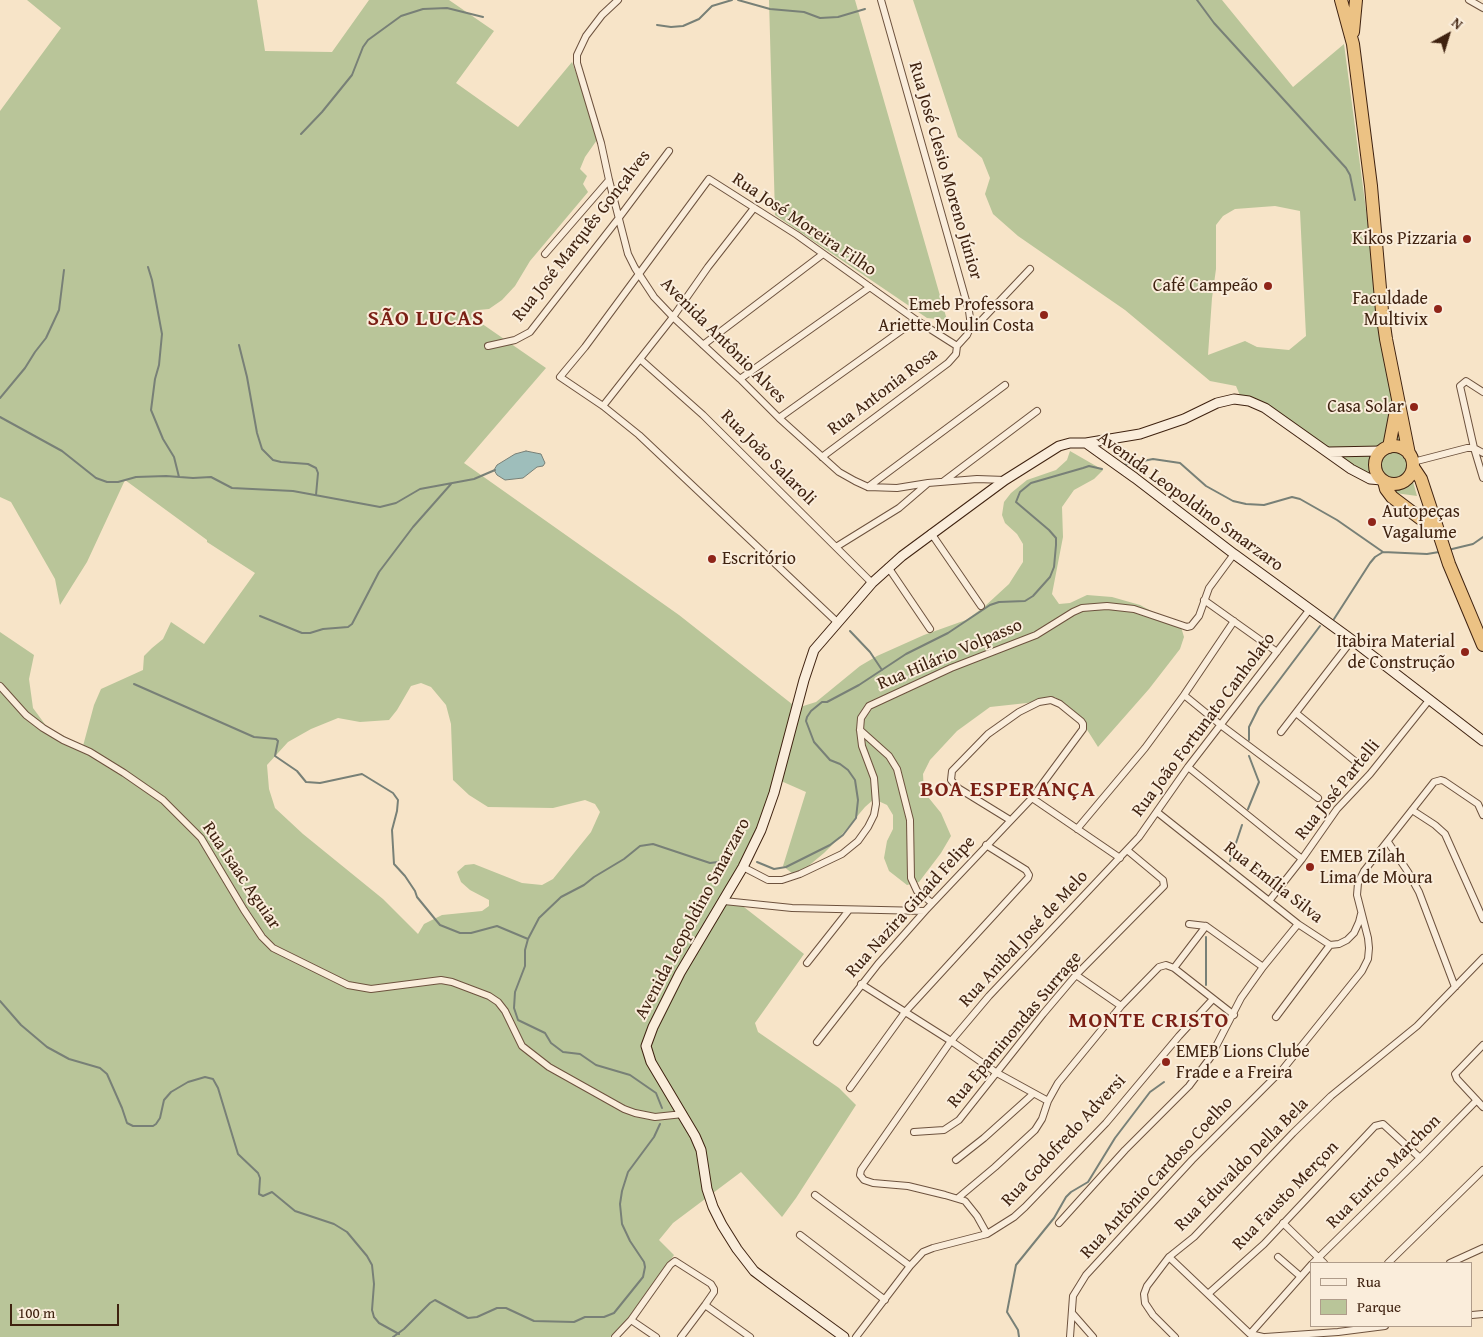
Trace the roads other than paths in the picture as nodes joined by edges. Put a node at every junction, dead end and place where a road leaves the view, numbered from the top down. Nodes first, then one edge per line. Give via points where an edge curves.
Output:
1 (618, 0) edge
2 (881, 0) edge
3 (1341, 0) edge
4 (1356, 0) edge
5 (1469, 0) edge
6 (1483, 8) edge
7 (1353, 44) junction
8 (669, 151) dead end
9 (609, 180) junction
10 (754, 208) junction
11 (618, 219) junction
12 (545, 254) dead end
13 (823, 254) junction
14 (1030, 269) dead end
15 (639, 275) junction
16 (870, 287) junction
17 (673, 317) junction
18 (916, 320) junction
19 (971, 326) junction
20 (703, 345) junction
21 (488, 346) dead end
22 (957, 346) junction
23 (640, 359) junction
24 (740, 379) junction
25 (1005, 384) dead end
26 (1483, 392) edge
27 (1399, 398) junction
28 (604, 406) junction
29 (1036, 411) dead end
30 (779, 418) junction
31 (1086, 444) junction
32 (1474, 448) junction
33 (1385, 449) junction
34 (1328, 452) junction
35 (1483, 453) edge
36 (822, 457) junction
37 (1412, 461) junction
38 (1483, 478) edge
39 (1005, 480) junction
40 (1383, 480) junction
41 (943, 482) junction
42 (928, 483) junction
43 (868, 487) junction
44 (931, 534) junction
45 (1439, 537) junction
46 (836, 546) junction
47 (1234, 554) junction
48 (888, 567) junction
49 (872, 583) junction
50 (1204, 600) junction
51 (981, 606) dead end
52 (1310, 609) junction
53 (1234, 621) junction
54 (837, 622) junction
55 (930, 629) dead end
56 (1352, 640) junction
57 (1483, 645) edge
58 (1277, 652) junction
59 (0, 686) edge
60 (1184, 695) junction
61 (1430, 699) junction
62 (1296, 713) junction
63 (1222, 726) junction
64 (860, 730) junction
65 (1281, 732) dead end
66 (1483, 741) edge
67 (1356, 762) dead end
68 (1188, 767) junction
69 (1032, 798) junction
70 (1318, 798) dead end
71 (1483, 798) edge
72 (1478, 804) junction
73 (1412, 810) junction
74 (1157, 812) junction
75 (1483, 815) edge
76 (1010, 820) junction
77 (1077, 829) junction
78 (1388, 842) junction
79 (986, 845) junction
80 (1127, 850) junction
81 (1120, 858) junction
82 (1302, 859) junction
83 (743, 867) junction
84 (724, 901) junction
85 (1269, 901) junction
86 (932, 903) junction
87 (849, 910) junction
88 (925, 910) junction
89 (1362, 910) junction
90 (1483, 920) edge
91 (1189, 924) dead end
92 (1298, 924) junction
93 (1206, 926) junction
94 (1330, 945) junction
95 (1483, 958) edge
96 (806, 964) dead end
97 (1263, 966) junction
98 (1174, 968) junction
99 (1076, 976) junction
100 (861, 984) junction
101 (1455, 987) junction
102 (1213, 999) junction
103 (1121, 1006) junction
104 (905, 1012) junction
105 (1234, 1015) junction
106 (1276, 1017) dead end
107 (951, 1041) junction
108 (817, 1042) dead end
109 (1483, 1045) edge
110 (997, 1073) junction
111 (850, 1088) dead end
112 (1033, 1094) junction
113 (1048, 1101) junction
114 (1476, 1101) junction
115 (1483, 1107) edge
116 (683, 1114) junction
117 (914, 1132) dead end
118 (1420, 1158) junction
119 (956, 1160) dead end
120 (1483, 1170) edge
121 (815, 1195) dead end
122 (958, 1198) junction
123 (1283, 1222) junction
124 (1059, 1223) dead end
125 (987, 1234) junction
126 (800, 1235) dead end
127 (1483, 1248) edge
128 (1169, 1257) junction
129 (1278, 1257) dead end
130 (1318, 1258) junction
131 (1314, 1262) edge
132 (1323, 1262) edge
133 (1389, 1262) edge
134 (1452, 1262) edge
135 (910, 1266) junction
136 (1310, 1266) edge
137 (1300, 1276) junction
138 (1208, 1294) junction
139 (885, 1300) junction
140 (705, 1305) junction
141 (1072, 1312) junction
142 (630, 1320) junction
143 (1377, 1327) edge
144 (1250, 1335) edge
145 (615, 1337) edge
146 (656, 1337) edge
147 (681, 1337) edge
148 (750, 1337) edge
149 (844, 1337) edge
150 (856, 1337) edge
151 (1070, 1337) edge
152 (1093, 1337) edge
153 (1175, 1337) edge
154 (1264, 1337) edge

1 - 9 street, Avenida Antônio Alves via 586,36 577,63
2 - 19 street, Rua José Clesio Moreno Júnior
3 - 7 highway
4 - 7 highway
5 - 6 street
7 - 27 highway via 1372,186 1382,311
8 - 11 street, Rua José Marquês Gonçalves
9 - 11 street, Avenida Antônio Alves
9 - 12 street
10 - 13 street, Rua José Moreira Filho
10 - 15 street, Rua José Moreira Filho via 709,180
10 - 17 street
11 - 15 street, Avenida Antônio Alves via 628,254
11 - 21 street, Rua José Marquês Gonçalves via 530,332 515,340
13 - 16 street, Rua José Moreira Filho
13 - 20 street
14 - 19 street via 977,325
15 - 17 street, Avenida Antônio Alves
15 - 28 street via 560,376
16 - 18 street, Rua José Moreira Filho
16 - 24 street
17 - 20 street, Avenida Antônio Alves
17 - 23 street
18 - 22 street, Rua José Moreira Filho
18 - 30 street
19 - 22 street
20 - 24 street, Avenida Antônio Alves
22 - 36 street, Rua Antonia Rosa via 956,354 948,363
23 - 28 street
23 - 46 street, Rua João Salaroli via 703,415
24 - 30 street, Avenida Antônio Alves
25 - 43 street
26 - 32 street via 1466,381 1460,386
27 - 33 highway
27 - 37 highway
28 - 54 street
29 - 41 street
30 - 36 street, Avenida Antônio Alves
31 - 34 street via 1140,434 1234,400 1265,408
31 - 39 street, Avenida Leopoldino Smarzaro via 1059,446
31 - 47 street, Avenida Leopoldino Smarzaro
32 - 35 street
32 - 37 street
32 - 38 street
33 - 34 street
33 - 37 highway via 1402,448
33 - 40 highway via 1376,459 1376,468
34 - 40 street via 1360,474
36 - 43 street, Avenida Antônio Alves via 839,472
37 - 40 highway via 1410,475 1404,482 1395,484
37 - 45 highway via 1428,498
39 - 41 street, Avenida Antônio Alves
39 - 44 street, Avenida Leopoldino Smarzaro
40 - 45 highway via 1392,497
41 - 42 street, Avenida Antônio Alves
42 - 43 street, Avenida Antônio Alves via 897,488
42 - 46 street via 899,508
44 - 48 street, Avenida Leopoldino Smarzaro
44 - 51 street
45 - 57 highway
46 - 49 street, Rua João Salaroli
47 - 50 street, Rua Hilário Volpasso
47 - 52 street, Avenida Leopoldino Smarzaro
48 - 49 street, Avenida Leopoldino Smarzaro
48 - 55 street
49 - 54 street, Avenida Leopoldino Smarzaro
50 - 53 street
50 - 64 street, Rua Hilário Volpasso via 1196,621 1186,627 1134,609 1092,606 1072,612 1036,635 876,702 860,718
52 - 56 street, Avenida Leopoldino Smarzaro
52 - 58 street, Rua João Fortunato Canholato
53 - 58 street
53 - 60 street
54 - 83 street, Avenida Leopoldino Smarzaro via 814,650 809,662 768,812
56 - 61 street, Avenida Leopoldino Smarzaro
56 - 62 street
58 - 63 street, Rua João Fortunato Canholato
59 - 116 street, Rua Isaac Aguiar via 26,715 43,728 97,756 163,800 201,838 244,910 273,948 348,985 371,989 441,980 489,996 505,1011 522,1046 549,1067 624,1109 656,1117
60 - 63 street
60 - 77 street via 1145,748
61 - 66 street, Avenida Leopoldino Smarzaro
61 - 82 street, Rua José Partelli via 1370,774 1337,808
62 - 65 street
62 - 67 street
63 - 68 street, Rua João Fortunato Canholato
63 - 70 street
64 - 83 street via 862,746 874,778 876,804 871,821 858,840 842,854 782,880 768,880
64 - 86 street via 889,756 897,769 910,820 911,878 917,891
68 - 74 street, Rua João Fortunato Canholato
68 - 82 street
69 - 76 street, Rua Nazira Ginaid Felipe
69 - 76 street, Rua Nazira Ginaid Felipe via 1084,726 1052,700 1039,702 1019,712 988,734 950,775 958,788
69 - 77 street
71 - 72 street
72 - 73 street, Rua Antônio Cardoso Coelho via 1441,780 1434,782
72 - 75 street
73 - 78 street, Rua Antônio Cardoso Coelho
73 - 90 street via 1445,834
74 - 80 street, Rua João Fortunato Canholato
74 - 85 street, Rua Emília Silva
76 - 79 street, Rua Nazira Ginaid Felipe
77 - 81 street
78 - 89 street, Rua Antônio Cardoso Coelho via 1358,883 1357,895
78 - 101 street via 1419,892
79 - 86 street, Rua Nazira Ginaid Felipe
79 - 104 street via 1026,870 1028,878
80 - 81 street, Rua João Fortunato Canholato
80 - 99 street, Rua Epaminondas Surrage via 1163,880 1164,886
81 - 107 street, Rua Anibal José de Melo via 989,996
82 - 85 street, Rua José Partelli
83 - 84 street, Avenida Leopoldino Smarzaro
84 - 87 street
84 - 116 street, Avenida Leopoldino Smarzaro via 680,973 646,1046
85 - 92 street, Rua Emília Silva
86 - 88 street, Rua Nazira Ginaid Felipe
87 - 88 street
87 - 96 street
88 - 100 street, Rua Nazira Ginaid Felipe
89 - 94 street, Rua Emília Silva via 1354,933 1340,944
89 - 141 street, Rua Antônio Cardoso Coelho via 1368,938 1368,959 1362,971 1295,1055 1192,1160 1086,1276 1074,1296
91 - 93 street
92 - 94 street, Rua Emília Silva
92 - 97 street
93 - 97 street
93 - 98 street
94 - 106 street
95 - 101 street, Rua Eduvaldo Della Bela
97 - 105 street via 1241,998
98 - 102 street
98 - 103 street via 1163,965 1156,970
99 - 103 street
99 - 110 street, Rua Epaminondas Surrage
100 - 104 street
100 - 108 street, Rua Nazira Ginaid Felipe
101 - 128 street, Rua Eduvaldo Della Bela via 1417,1026 1332,1096 1194,1236
102 - 105 street
102 - 125 street, Rua Godofredo Adversi via 1076,1156 1020,1212
103 - 113 street via 1058,1083
104 - 107 street
104 - 111 street
105 - 124 street via 1210,1058 1189,1086
107 - 110 street
107 - 122 street, Rua Anibal José de Melo via 860,1175 873,1183 908,1186
109 - 114 street via 1455,1074
110 - 112 street
110 - 117 street, Rua Epaminondas Surrage via 951,1127
112 - 113 street
112 - 119 street
113 - 122 street via 1035,1130
114 - 115 street
114 - 118 street, Rua Eurico Marchon
116 - 149 street via 701,1150 713,1207 737,1249 754,1271
118 - 123 street, Rua Fausto Merçon via 1387,1126 1375,1126
118 - 130 street, Rua Eurico Marchon
120 - 133 street
121 - 135 street
122 - 125 street via 971,1207
123 - 130 street
123 - 138 street, Rua Fausto Merçon via 1264,1244
125 - 135 street, Rua Godofredo Adversi via 923,1252
126 - 139 street
127 - 134 street
128 - 138 street
128 - 153 street, Rua Eduvaldo Della Bela via 1144,1294 1153,1315
129 - 137 street
130 - 131 street, Rua Eurico Marchon
130 - 132 street
135 - 139 street, Rua Godofredo Adversi
136 - 137 street, Rua Eurico Marchon
137 - 144 street, Rua Eurico Marchon
138 - 144 street
139 - 150 street, Rua Godofredo Adversi
140 - 142 street via 714,1292 711,1284 675,1261
140 - 147 street
140 - 148 street
141 - 151 street, Rua Antônio Cardoso Coelho
141 - 152 street
142 - 145 street
142 - 146 street
143 - 154 street
144 - 154 street

